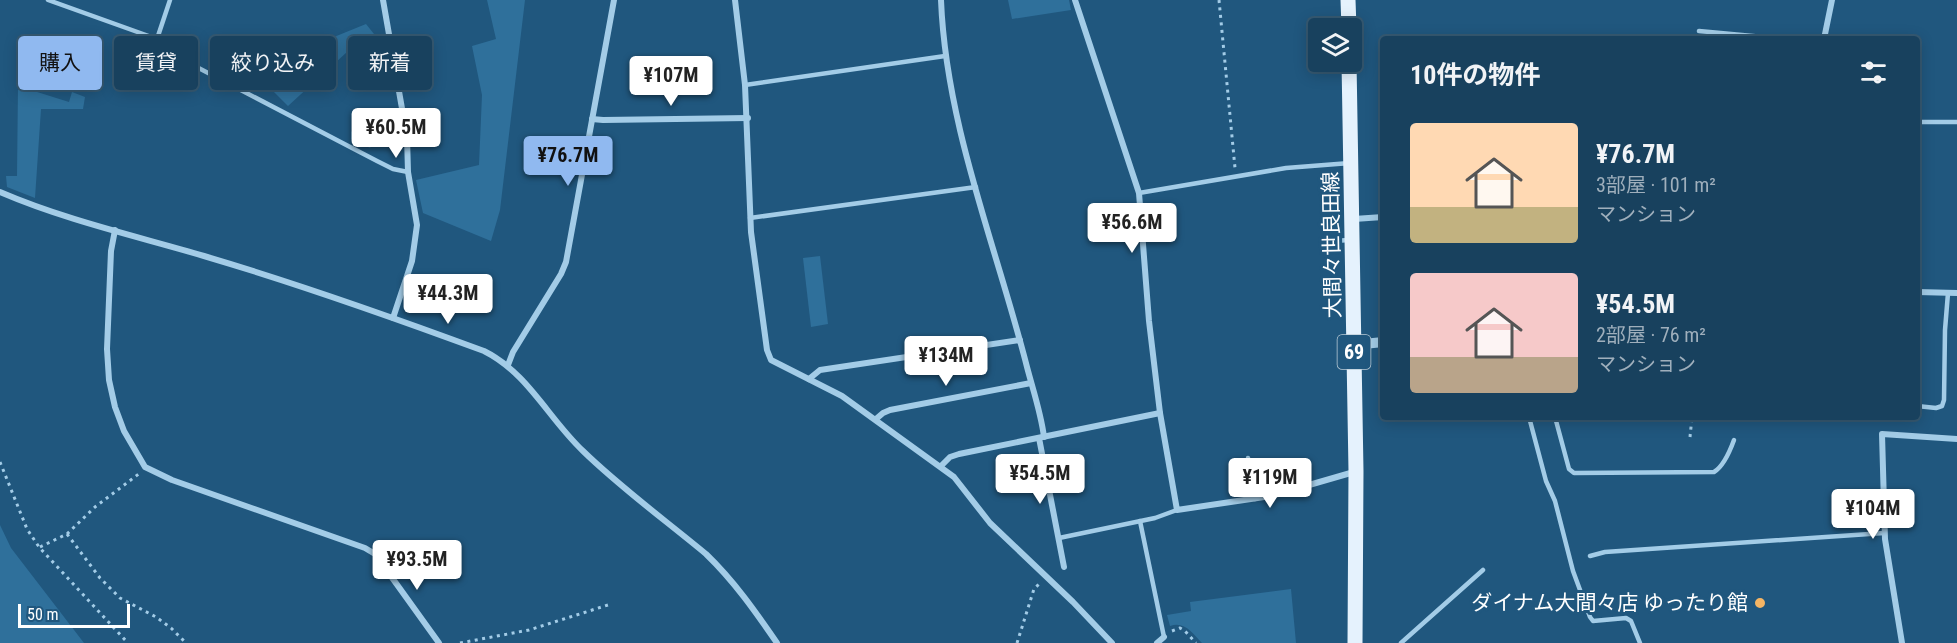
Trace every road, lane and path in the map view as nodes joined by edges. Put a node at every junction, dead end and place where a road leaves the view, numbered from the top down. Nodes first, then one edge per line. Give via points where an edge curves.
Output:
1 (48, 0) edge
2 (171, 0) edge
3 (383, 0) edge
4 (614, 0) edge
5 (735, 0) edge
6 (941, 0) edge
7 (1075, 0) edge
8 (1219, 0) edge
9 (1348, 0) edge
10 (1832, 0) edge
11 (1349, 18) edge
12 (1699, 31) dead end
13 (149, 36) edge
14 (158, 36) edge
15 (1753, 36) edge
16 (1825, 36) edge
17 (945, 56) junction
18 (198, 68) edge
19 (1349, 72) edge
20 (745, 86) junction
21 (747, 118) junction
22 (592, 119) junction
23 (1920, 122) dead end
24 (1957, 122) edge
25 (1352, 163) junction
26 (408, 172) junction
27 (1237, 178) junction
28 (976, 187) junction
29 (0, 192) edge
30 (1139, 193) junction
31 (1380, 217) edge
32 (750, 218) junction
33 (1353, 219) junction
34 (115, 230) junction
35 (1353, 240) junction
36 (1336, 241) dead end
37 (1920, 292) edge
38 (1948, 293) junction
39 (1957, 293) edge
40 (393, 318) junction
41 (1020, 340) junction
42 (1380, 342) edge
43 (1354, 345) junction
44 (508, 365) junction
45 (809, 379) junction
46 (1031, 383) junction
47 (1920, 406) edge
48 (1160, 414) junction
49 (876, 419) junction
50 (1530, 420) edge
51 (1556, 420) edge
52 (1692, 420) edge
53 (1690, 437) dead end
54 (1042, 438) junction
55 (1957, 439) edge
56 (1734, 440) dead end
57 (1248, 458) dead end
58 (0, 462) edge
59 (941, 466) junction
60 (146, 467) junction
61 (1356, 471) junction
62 (1255, 499) junction
63 (1177, 510) junction
64 (1140, 521) junction
65 (1884, 533) junction
66 (67, 534) junction
67 (1059, 538) junction
68 (39, 547) junction
69 (1590, 556) dead end
70 (1064, 567) dead end
71 (1483, 570) dead end
72 (1046, 575) junction
73 (608, 605) dead end
74 (1164, 637) junction
75 (128, 643) edge
76 (186, 643) edge
77 (440, 643) edge
78 (460, 643) edge
79 (777, 643) edge
80 (1017, 643) edge
81 (1112, 643) edge
82 (1157, 643) edge
83 (1196, 643) edge
84 (1355, 643) edge
85 (1401, 643) edge
86 (1640, 643) edge
87 (1902, 643) edge

1 - 13 lane
2 - 14 lane
3 - 26 street via 407,137
4 - 22 street
5 - 20 street
6 - 17 street
7 - 30 street
8 - 27 path
9 - 11 main road
10 - 16 street
12 - 15 lane
17 - 20 lane
17 - 28 street
18 - 26 lane via 393,169
19 - 25 main road, 大間々世良田線 / 69
20 - 21 street
21 - 22 street
21 - 32 street
22 - 44 street via 566,262
23 - 24 lane
25 - 27 lane via 1303,166
25 - 33 main road, 大間々世良田線 / 69
26 - 40 street via 416,235
27 - 30 lane
28 - 32 lane
28 - 41 street
29 - 34 street
30 - 48 street
31 - 33 street
32 - 45 street via 769,356 776,364
33 - 35 main road, 大間々世良田線 / 69
34 - 40 street
34 - 60 street via 107,349 109,380 121,423
35 - 36 lane
35 - 43 main road, 大間々世良田線 / 69
37 - 38 street
38 - 39 street
38 - 47 lane via 1944,400 1936,408
40 - 44 street via 484,351
41 - 45 street via 820,370
41 - 46 street
42 - 43 street
43 - 61 main road, 大間々世良田線 / 69
44 - 79 street via 584,453 724,572
45 - 49 street
46 - 49 street via 890,410
46 - 54 street
48 - 54 street
48 - 63 street
49 - 59 street
50 - 86 lane via 1590,617 1593,621 1626,618
51 - 56 lane via 1569,469 1574,473 1714,472 1723,464
52 - 53 path
54 - 59 street via 950,457
54 - 67 street
55 - 65 street via 1881,434
57 - 62 lane
58 - 68 path via 27,529
59 - 72 street via 960,482 990,523
60 - 66 path
60 - 77 street via 172,480 365,548 375,554
61 - 62 street
61 - 84 main road, 大間々世良田線 / 69
62 - 63 street
63 - 64 lane
64 - 67 lane
64 - 74 lane
65 - 69 lane
65 - 87 street
66 - 68 path
66 - 76 path via 120,598 156,617
67 - 70 street
68 - 75 path
71 - 85 lane
72 - 80 path via 1034,589
72 - 81 street
73 - 78 path via 529,630
74 - 82 street
74 - 83 path via 1180,628

